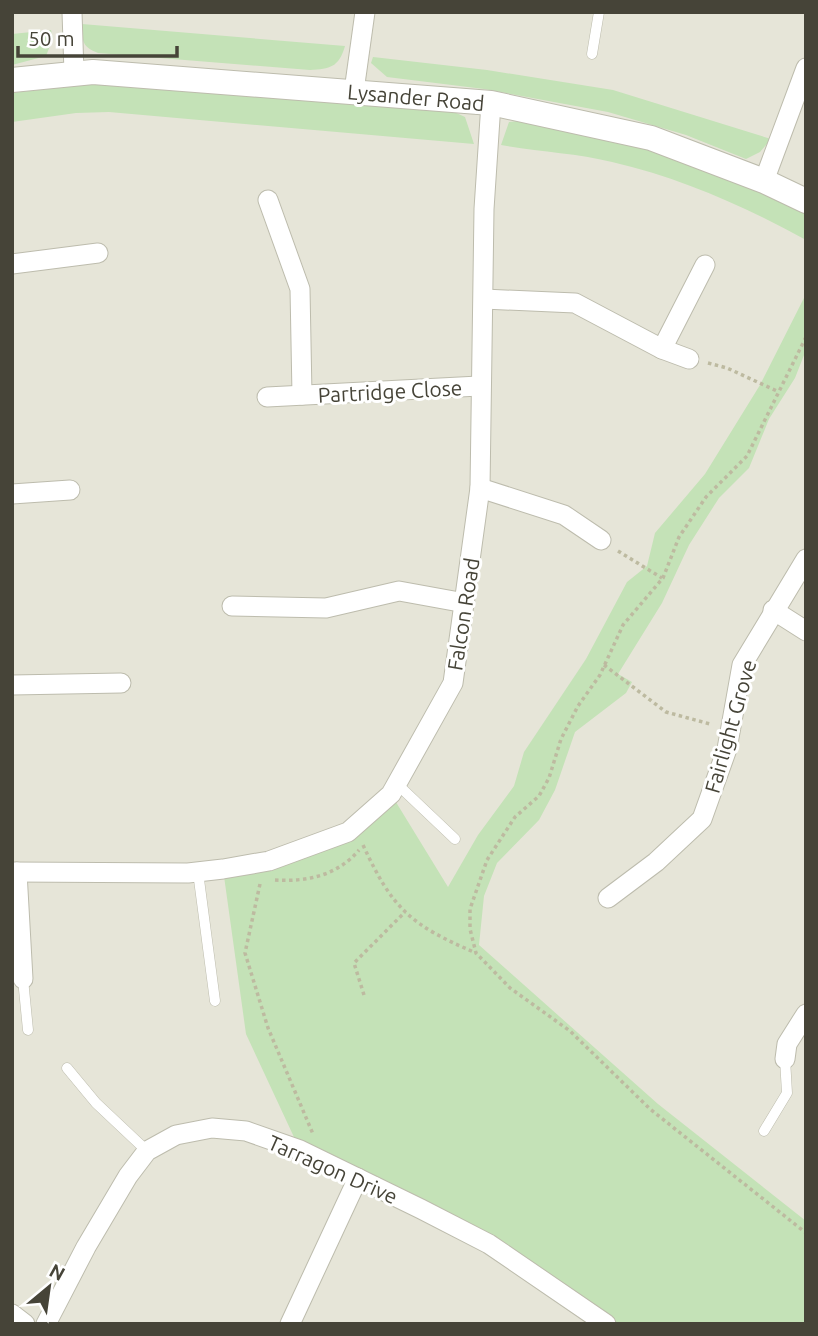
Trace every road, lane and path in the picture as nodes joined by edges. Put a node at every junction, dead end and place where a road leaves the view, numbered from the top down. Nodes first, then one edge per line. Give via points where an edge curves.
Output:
1 (72, 12) edge
2 (365, 12) edge
3 (599, 12) edge
4 (592, 54) dead end
5 (806, 68) edge
6 (74, 73) junction
7 (12, 80) edge
8 (354, 91) junction
9 (491, 103) junction
10 (764, 181) junction
11 (268, 200) dead end
12 (806, 201) edge
13 (98, 253) dead end
14 (12, 264) edge
15 (705, 265) dead end
16 (484, 299) junction
17 (806, 337) edge
18 (662, 349) junction
19 (689, 359) joint
20 (479, 386) junction
21 (777, 391) junction
22 (302, 395) junction
23 (267, 397) dead end
24 (480, 488) junction
25 (70, 490) dead end
26 (12, 494) edge
27 (601, 540) joint
28 (806, 559) edge
29 (663, 578) junction
30 (465, 603) junction
31 (777, 605) junction
32 (232, 606) dead end
33 (806, 631) edge
34 (604, 666) junction
35 (121, 683) dead end
36 (12, 685) edge
37 (731, 730) junction
38 (397, 784) junction
39 (455, 839) dead end
40 (363, 845) dead end
41 (15, 872) edge
42 (198, 872) junction
43 (261, 878) dead end
44 (608, 898) dead end
45 (405, 912) junction
46 (476, 953) junction
47 (23, 979) joint
48 (364, 995) dead end
49 (215, 1001) dead end
50 (806, 1014) edge
51 (28, 1030) dead end
52 (785, 1059) joint
53 (67, 1068) dead end
54 (765, 1131) dead end
55 (147, 1151) junction
56 (315, 1157) junction
57 (358, 1178) junction
58 (806, 1233) edge
59 (12, 1314) edge
60 (25, 1324) edge
61 (46, 1324) edge
62 (290, 1324) edge
63 (606, 1324) edge

1 - 6 street
2 - 8 street
3 - 4 lane
5 - 10 street
6 - 7 street, Lysander Road
6 - 8 street, Lysander Road
8 - 9 street, Lysander Road
9 - 10 street, Lysander Road via 651,138
9 - 16 street, Falcon Road
10 - 12 street, Lysander Road
11 - 22 street, Partridge Close via 300,289
13 - 14 street
15 - 18 street
16 - 18 street via 575,303
16 - 20 street, Falcon Road
17 - 21 path
18 - 19 street
19 - 21 path via 727,368
20 - 22 street, Partridge Close
20 - 24 street, Falcon Road
21 - 29 path via 747,457 706,497 679,537
22 - 23 street, Partridge Close
24 - 27 street via 564,515
24 - 30 street, Falcon Road
25 - 26 street
27 - 29 path
28 - 31 street, Fairlight Grove
29 - 34 path via 623,625
30 - 32 street via 399,591 326,608
30 - 38 street, Falcon Road via 453,684
31 - 33 street
31 - 37 street, Fairlight Grove via 742,666
34 - 37 path via 666,712
34 - 46 path via 561,739 539,796 515,817 487,860 470,909
35 - 36 street
37 - 44 street, Fairlight Grove via 702,819
38 - 39 lane
38 - 42 street, Falcon Road via 348,832 270,861
40 - 45 path via 383,887
41 - 42 street, Falcon Road
41 - 47 street
42 - 49 lane
43 - 56 path via 244,953 268,1028 313,1132
45 - 46 path via 444,939
45 - 48 path via 354,963
46 - 58 path via 510,989 570,1031 650,1109
47 - 51 lane
50 - 52 street via 787,1044
52 - 54 lane via 787,1093
53 - 55 lane
55 - 56 street, Tarragon Drive via 176,1135 212,1128 246,1131
55 - 61 street, Tarragon Drive via 86,1247
56 - 57 street, Tarragon Drive
57 - 62 street
57 - 63 street, Tarragon Drive via 489,1244
59 - 60 street

